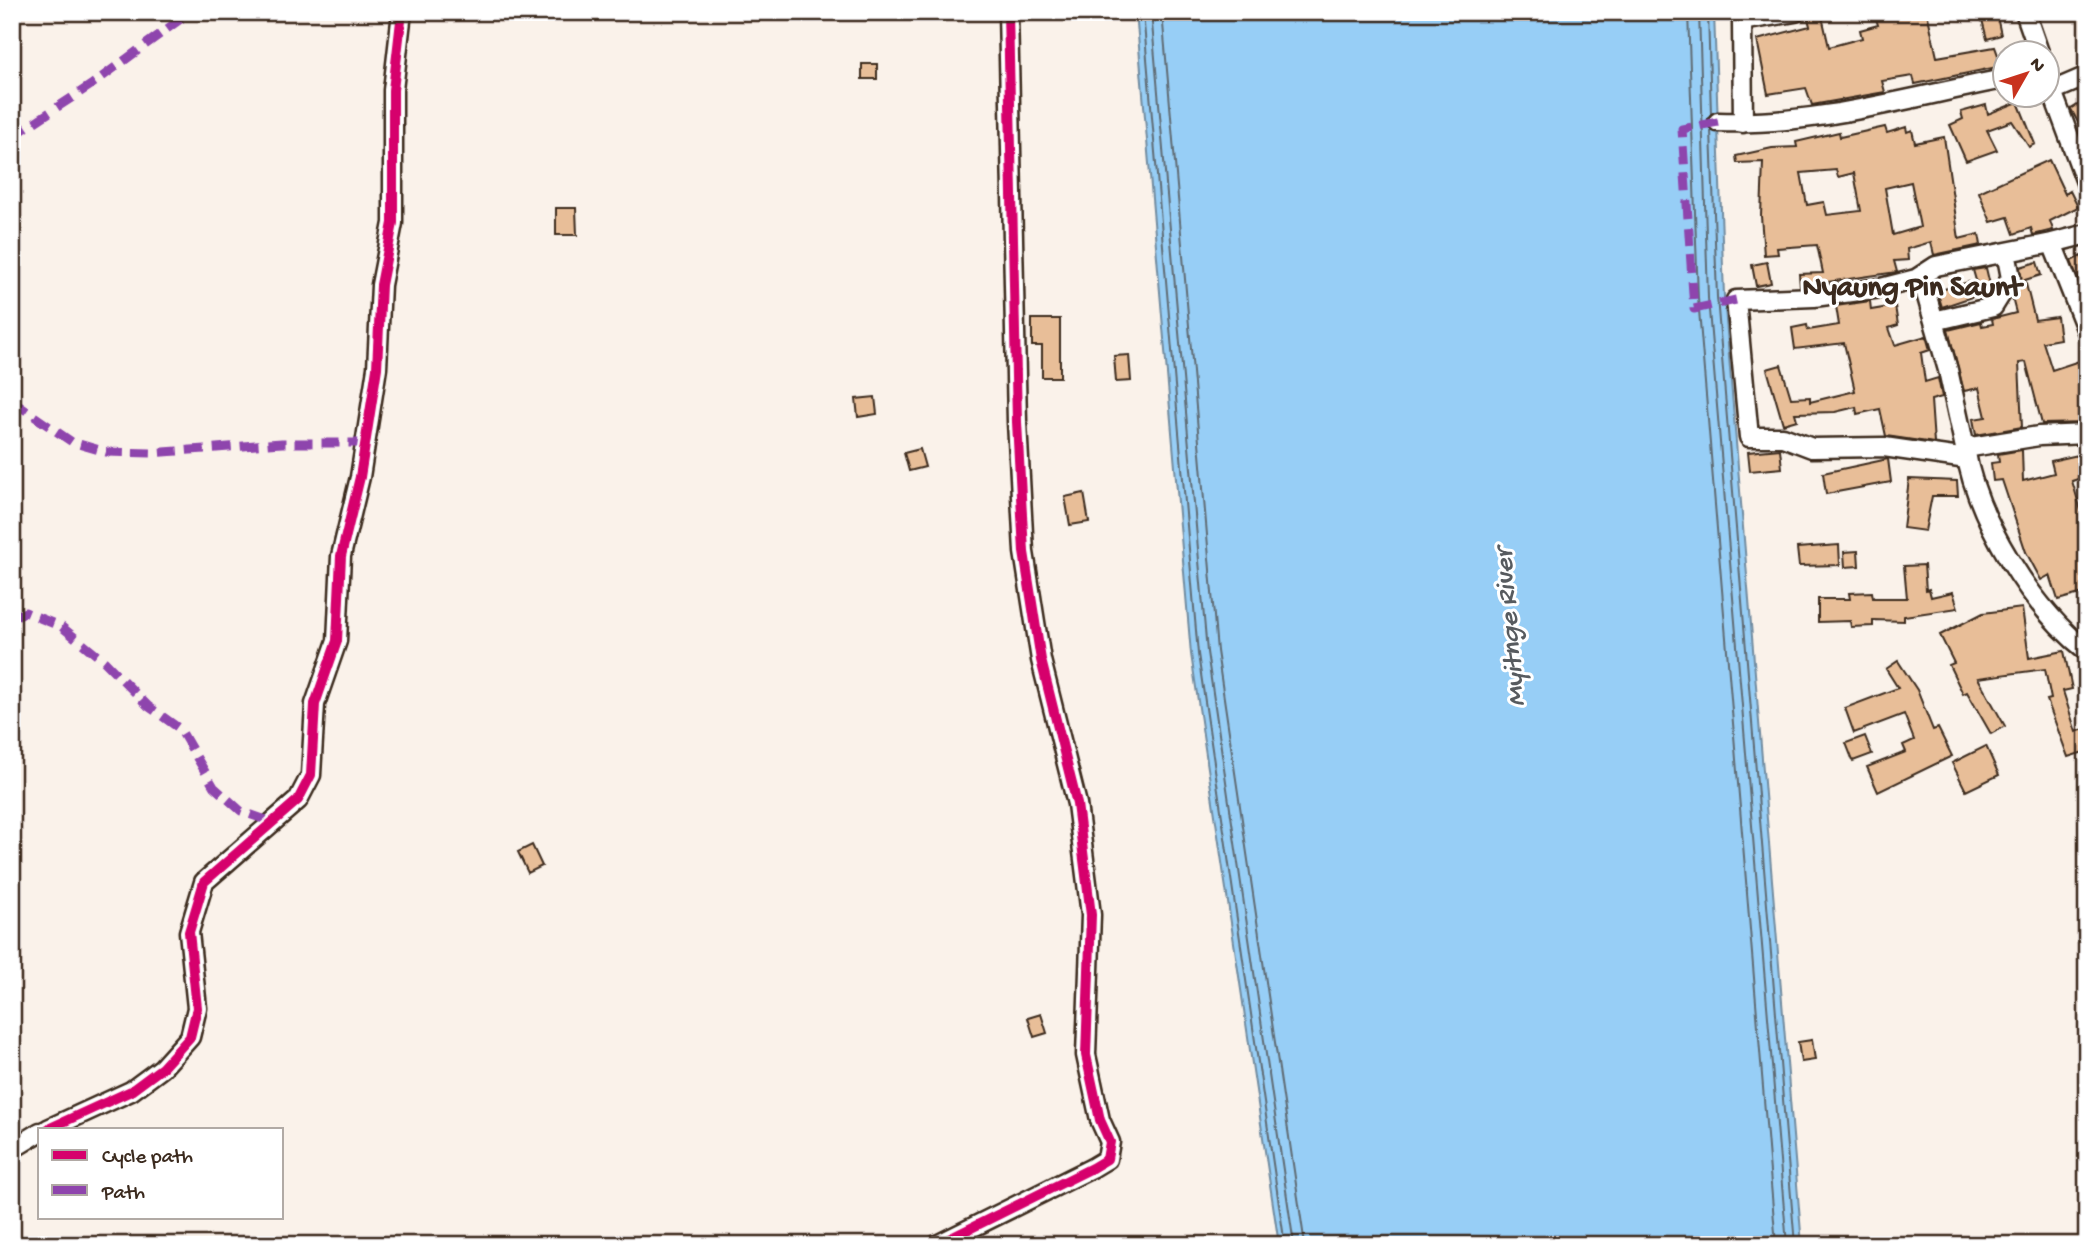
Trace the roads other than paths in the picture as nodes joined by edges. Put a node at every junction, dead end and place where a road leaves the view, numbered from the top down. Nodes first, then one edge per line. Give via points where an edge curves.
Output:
1 (402, 12) edge
2 (1008, 12) edge
3 (1795, 12) edge
4 (2025, 12) edge
5 (2034, 38) edge
6 (2087, 76) edge
7 (2060, 81) edge
8 (1990, 82) edge
9 (2058, 108) edge
10 (1718, 122) dead end
11 (1743, 123) junction
12 (2087, 185) edge
13 (2087, 234) edge
14 (2052, 243) junction
15 (2006, 252) junction
16 (1921, 276) junction
17 (1934, 321) junction
18 (2087, 331) edge
19 (2087, 434) edge
20 (1966, 453) junction
21 (2087, 651) edge
22 (50, 1128) edge
23 (38, 1133) edge
24 (12, 1149) edge
25 (937, 1245) edge

1 - 22 street via 393,90 393,223 381,285 377,368 360,477 341,556 337,640 315,704 311,775 298,800 204,882 190,932 197,1008 190,1037 162,1068 131,1091
2 - 25 street via 1024,552 1041,660 1077,804 1091,915 1086,1055 1110,1143 1107,1159 1092,1168
3 - 11 street via 1742,21
4 - 5 street
6 - 7 street
8 - 11 street via 1839,114
9 - 12 street
10 - 11 street
13 - 14 street
14 - 15 street
14 - 18 street
15 - 16 street via 1936,266
15 - 17 street via 2011,278 1993,307
16 - 17 street
16 - 20 street via 1838,295 1736,299 1749,437 1783,437 1812,448
17 - 20 street
19 - 20 street via 2039,436
20 - 21 street via 2005,554 2033,594
23 - 24 street

